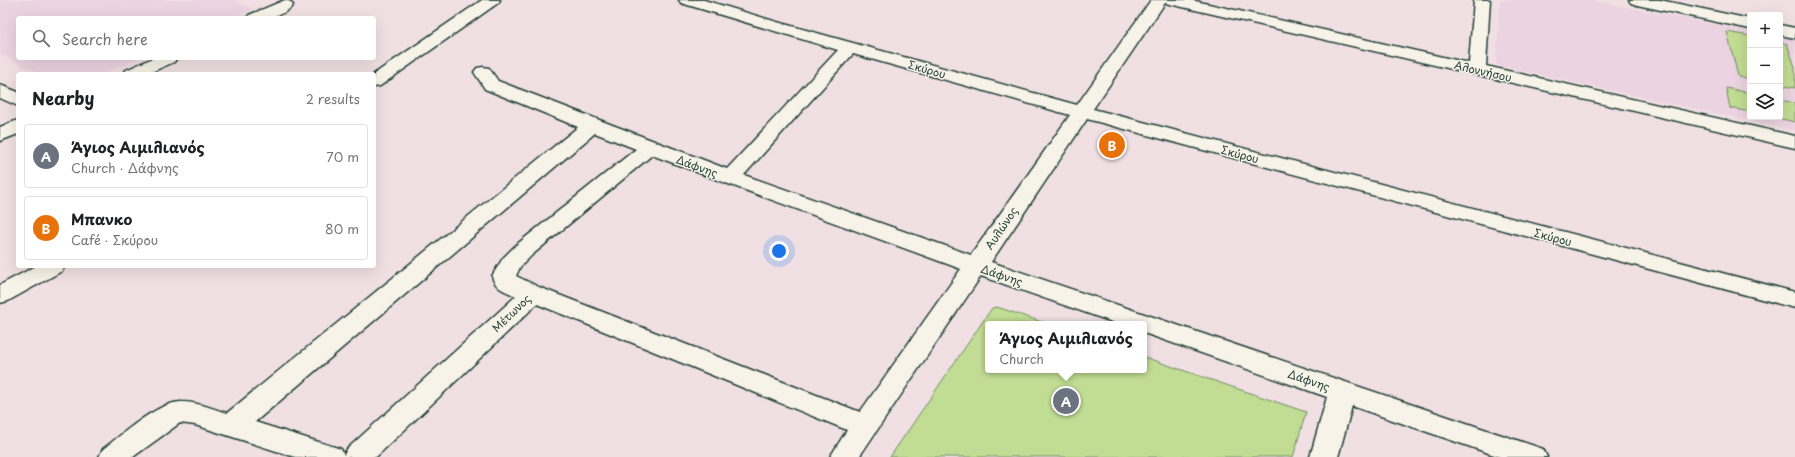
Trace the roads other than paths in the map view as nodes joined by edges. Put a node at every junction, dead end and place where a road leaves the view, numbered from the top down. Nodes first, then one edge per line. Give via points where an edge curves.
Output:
1 (492, 0) edge
2 (687, 0) edge
3 (1159, 0) edge
4 (1170, 0) edge
5 (1482, 0) edge
6 (1640, 0) edge
7 (279, 2) edge
8 (258, 16) edge
9 (1747, 23) edge
10 (1783, 31) edge
11 (1795, 33) edge
12 (849, 48) junction
13 (164, 60) edge
14 (1477, 70) junction
15 (136, 72) edge
16 (483, 72) dead end
17 (376, 81) edge
18 (0, 90) edge
19 (16, 99) edge
20 (1081, 112) junction
21 (592, 126) junction
22 (16, 127) edge
23 (0, 135) edge
24 (1795, 142) edge
25 (649, 148) junction
26 (730, 178) junction
27 (976, 266) junction
28 (50, 268) edge
29 (532, 294) junction
30 (0, 295) edge
31 (1795, 300) edge
32 (1136, 321) edge
33 (1147, 325) edge
34 (1342, 392) junction
35 (231, 426) junction
36 (865, 426) junction
37 (113, 457) edge
38 (331, 457) edge
39 (357, 457) edge
40 (844, 457) edge
41 (1324, 457) edge
42 (1533, 457) edge

1 - 17 street
2 - 12 street, Σκύρου
3 - 20 street, Αυλώνος
4 - 14 street, Αλοννήσου
5 - 14 street
6 - 9 street
7 - 8 street
10 - 11 street
12 - 20 street, Σκύρου
12 - 26 street
13 - 15 street
14 - 24 street, Αλοννήσου
16 - 21 street, Δάφνης via 491,85
18 - 19 street
20 - 27 street, Αυλώνος
20 - 31 street, Σκύρου
21 - 25 street, Δάφνης
21 - 35 street
22 - 23 street
25 - 26 street, Δάφνης
25 - 29 street, Μέτωνος via 511,263 504,276 505,281
26 - 27 street, Δάφνης
27 - 32 street, Δάφνης
27 - 36 street, Αυλώνος
28 - 30 street
29 - 36 street
29 - 39 street, Μέτωνος
33 - 34 street, Δάφνης
34 - 41 street
34 - 42 street, Δάφνης
35 - 37 street via 195,414 173,414
35 - 38 street
36 - 40 street, Αυλώνος

